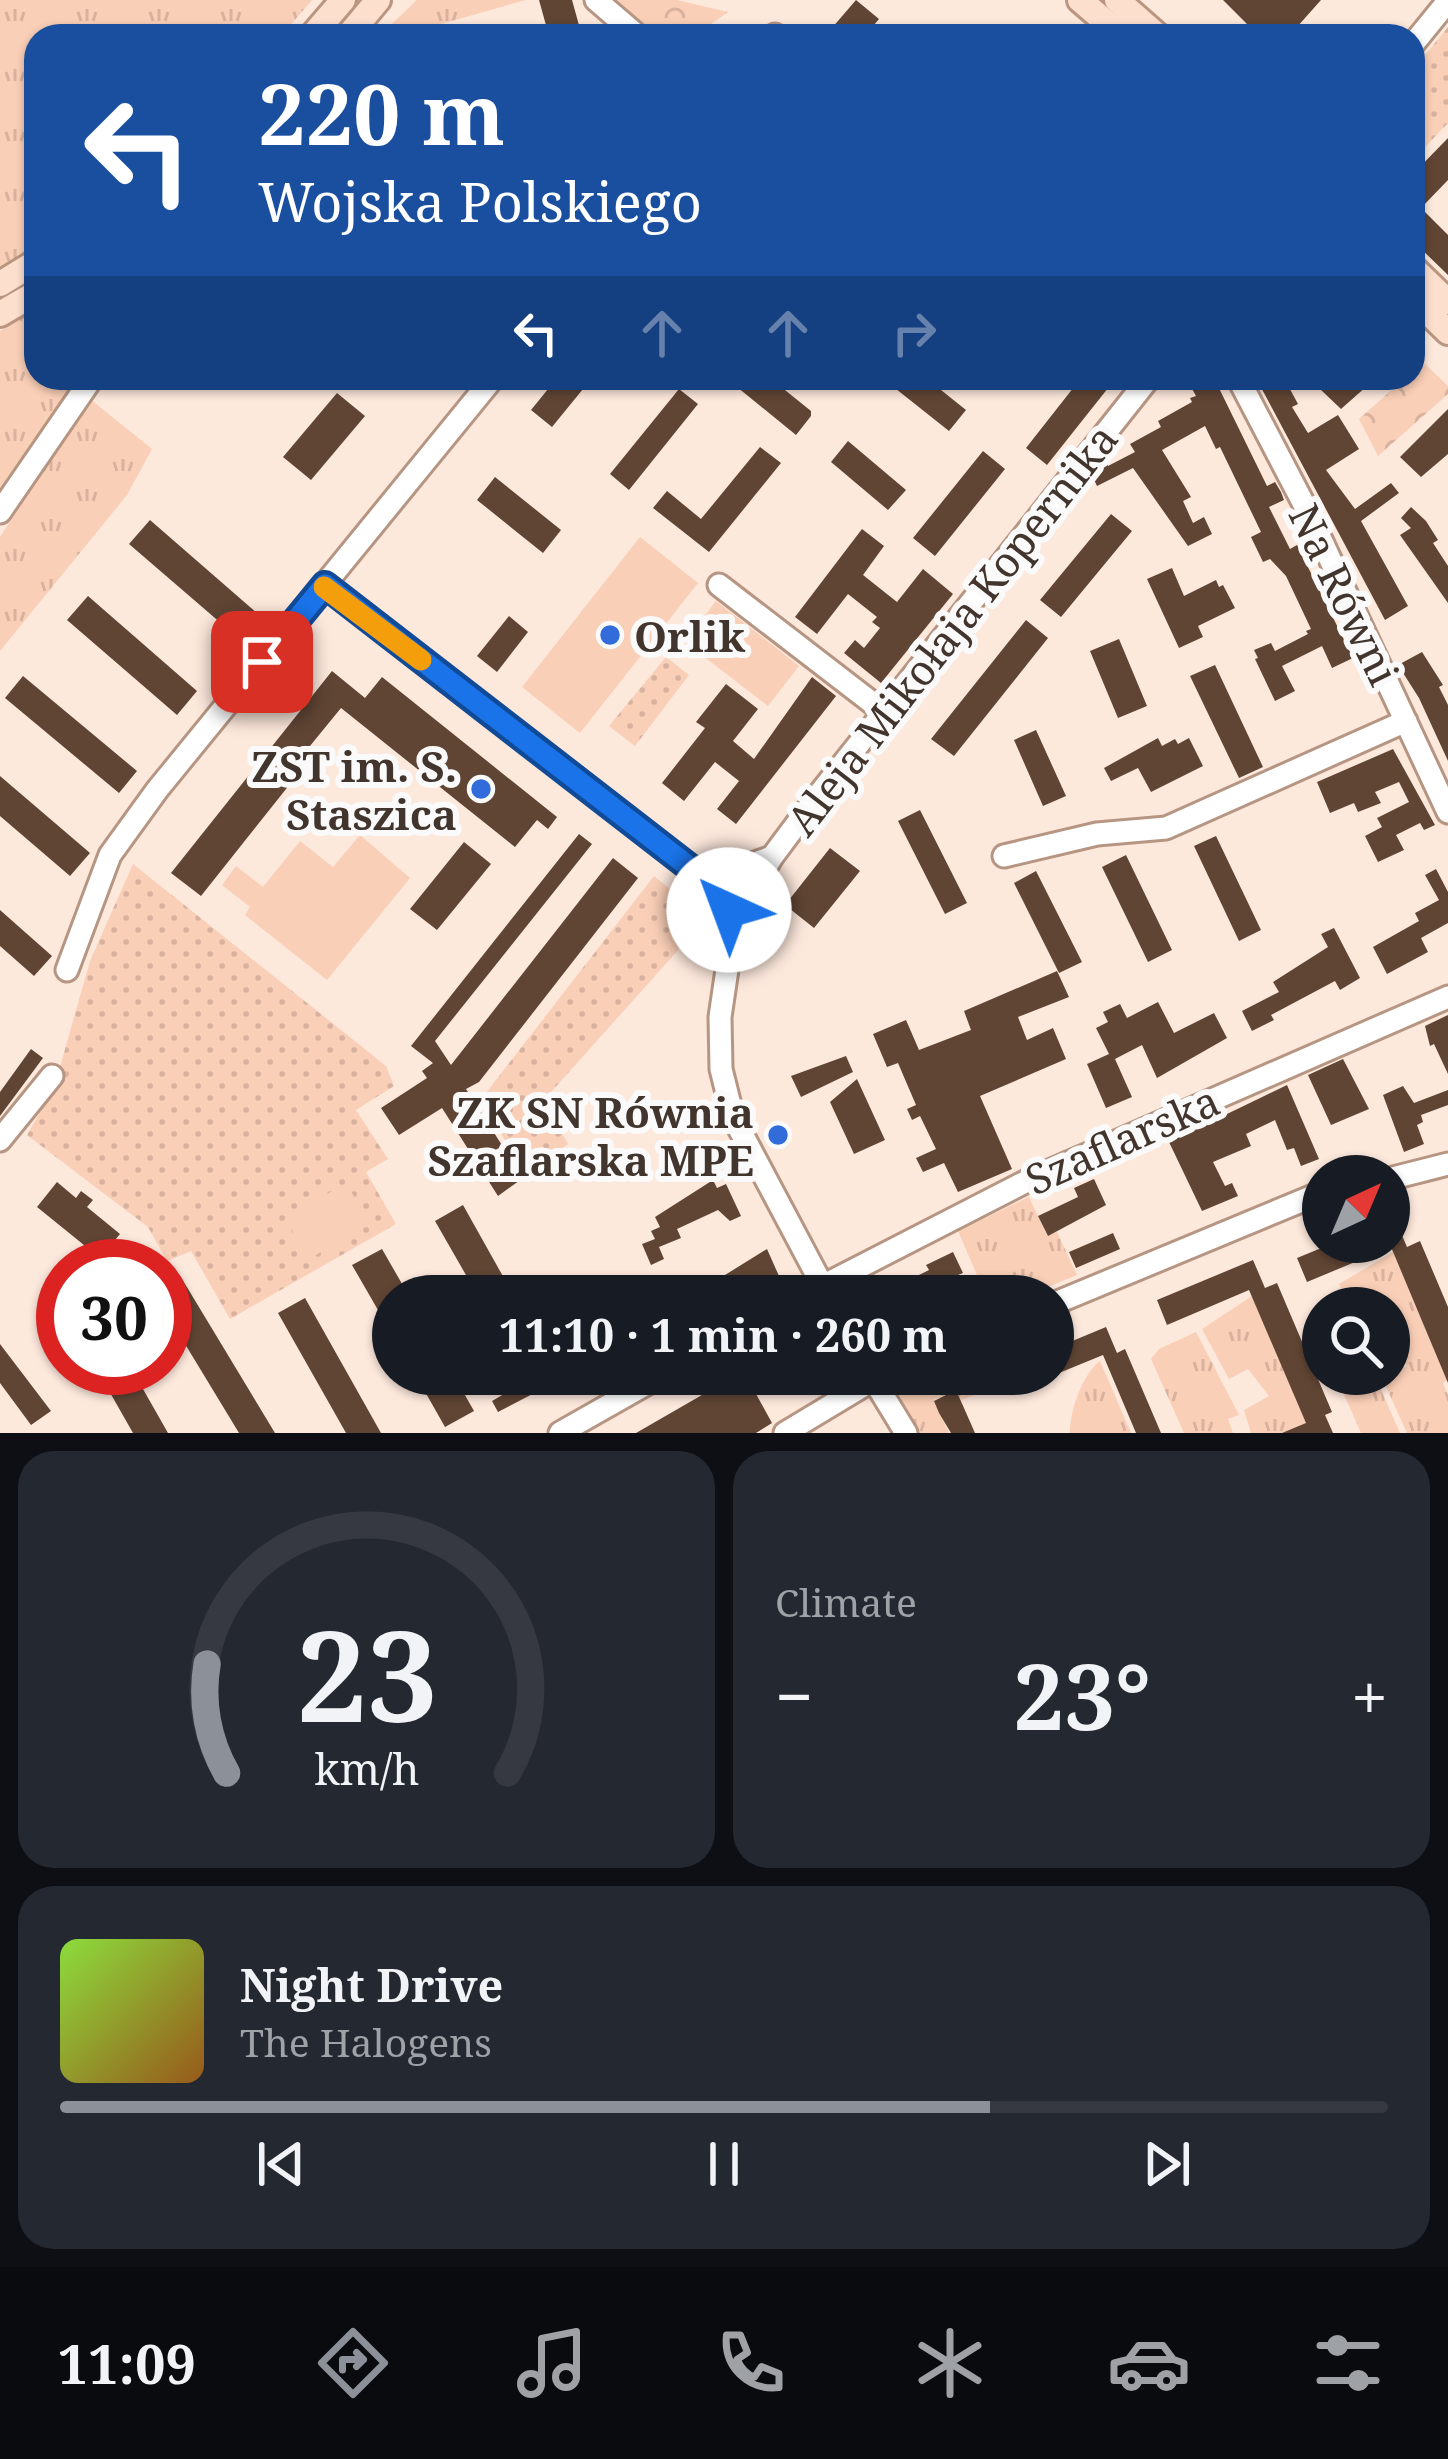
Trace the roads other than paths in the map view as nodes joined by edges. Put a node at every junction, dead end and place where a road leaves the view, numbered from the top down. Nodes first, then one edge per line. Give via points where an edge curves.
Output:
1 (343, 0) edge
2 (378, 0) edge
3 (394, 0) edge
4 (596, 0) edge
5 (1080, 0) edge
6 (1117, 0) edge
7 (1448, 1) edge
8 (322, 24) edge
9 (358, 24) edge
10 (361, 24) edge
11 (624, 24) edge
12 (1108, 24) edge
13 (1144, 24) edge
14 (1425, 29) edge
15 (1425, 280) edge
16 (1448, 302) edge
17 (1425, 310) edge
18 (1448, 332) edge
19 (84, 390) edge
20 (483, 390) edge
21 (1139, 390) edge
22 (1244, 390) edge
23 (0, 512) edge
24 (325, 585) junction
25 (719, 585) dead end
26 (884, 712) junction
27 (1406, 721) junction
28 (1448, 812) edge
29 (772, 856) junction
30 (1004, 856) dead end
31 (706, 880) junction
32 (734, 922) junction
33 (68, 970) dead end
34 (1448, 998) edge
35 (52, 1076) dead end
36 (0, 1140) edge
37 (1448, 1164) edge
38 (1410, 1174) edge
39 (1302, 1201) edge
40 (809, 1275) edge
41 (849, 1275) edge
42 (1074, 1295) edge
43 (627, 1395) edge
44 (845, 1395) edge
45 (885, 1395) edge
46 (560, 1433) edge
47 (785, 1433) edge
48 (906, 1433) edge

1 - 8 main road
2 - 9 main road
3 - 10 main road
4 - 11 street
5 - 12 main road
6 - 13 main road
7 - 14 street
15 - 16 main road
17 - 18 main road
19 - 23 street
20 - 24 street
21 - 26 street, Aleja Mikołaja Kopernika
22 - 27 street, Na Równi
24 - 31 street
24 - 33 street via 110,855
25 - 26 street
26 - 29 street, Aleja Mikołaja Kopernika
27 - 28 street, Na Równi
27 - 30 street via 1166,828
29 - 31 street
29 - 32 street, Aleja Mikołaja Kopernika
31 - 32 street
32 - 40 street, Aleja Mikołaja Kopernika via 719,1017 722,1069 734,1117
34 - 41 street, Szaflarska via 1031,1179
35 - 36 street
37 - 38 street
39 - 42 street
43 - 46 street
44 - 47 street
45 - 48 street

